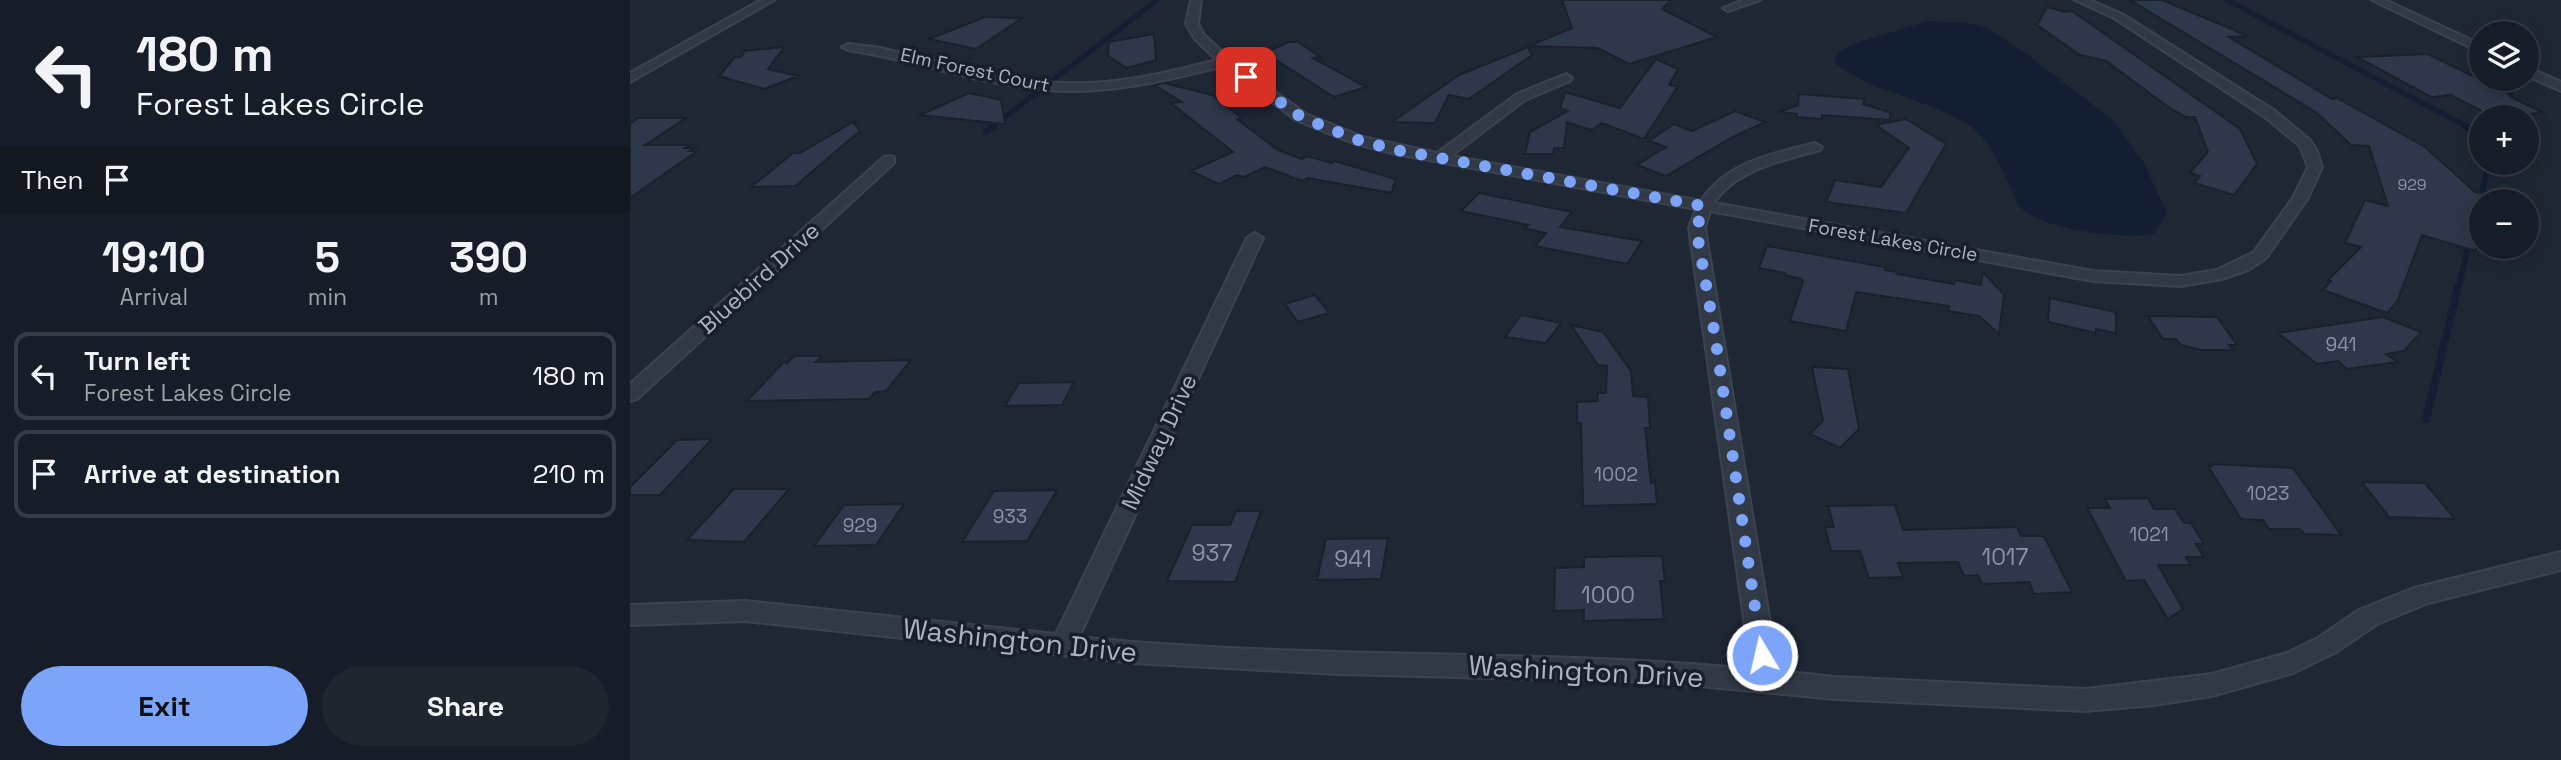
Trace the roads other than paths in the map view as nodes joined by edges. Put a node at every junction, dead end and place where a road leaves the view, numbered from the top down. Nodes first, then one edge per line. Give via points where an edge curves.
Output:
1 (769, 0) edge
2 (1196, 0) edge
3 (1755, 0) edge
4 (2080, 0) edge
5 (2377, 0) edge
6 (1728, 8) dead end
7 (2469, 44) edge
8 (848, 47) dead end
9 (1226, 62) junction
10 (2539, 77) edge
11 (630, 78) edge
12 (1566, 78) dead end
13 (2561, 87) edge
14 (1815, 147) dead end
15 (1439, 158) junction
16 (889, 160) dead end
17 (1703, 206) junction
18 (1255, 238) dead end
19 (630, 395) edge
20 (2561, 561) edge
21 (630, 615) edge
22 (1063, 645) junction
23 (1766, 681) junction

1 - 11 street
2 - 9 street, Forest Lakes Circle via 1192,24 1206,46
3 - 6 street
4 - 17 street, Forest Lakes Circle via 2118,16 2270,114 2308,148 2315,166 2311,182 2260,255 2249,263 2194,279 2120,279
5 - 7 street
8 - 9 street, Elm Forest Court via 1062,87 1145,81
9 - 15 street, Forest Lakes Circle via 1301,117 1358,140
10 - 13 street
12 - 15 street via 1521,97
14 - 17 street via 1741,172 1720,185
15 - 17 street, Forest Lakes Circle
16 - 19 street, Bluebird Drive
17 - 23 street via 1698,239
18 - 22 street, Midway Drive
20 - 23 street, Washington Drive via 2423,595 2368,617 2293,662 2212,685 2154,694 2086,700 2012,698
21 - 22 street, Washington Drive via 745,611
22 - 23 street, Washington Drive via 1338,663 1659,671

